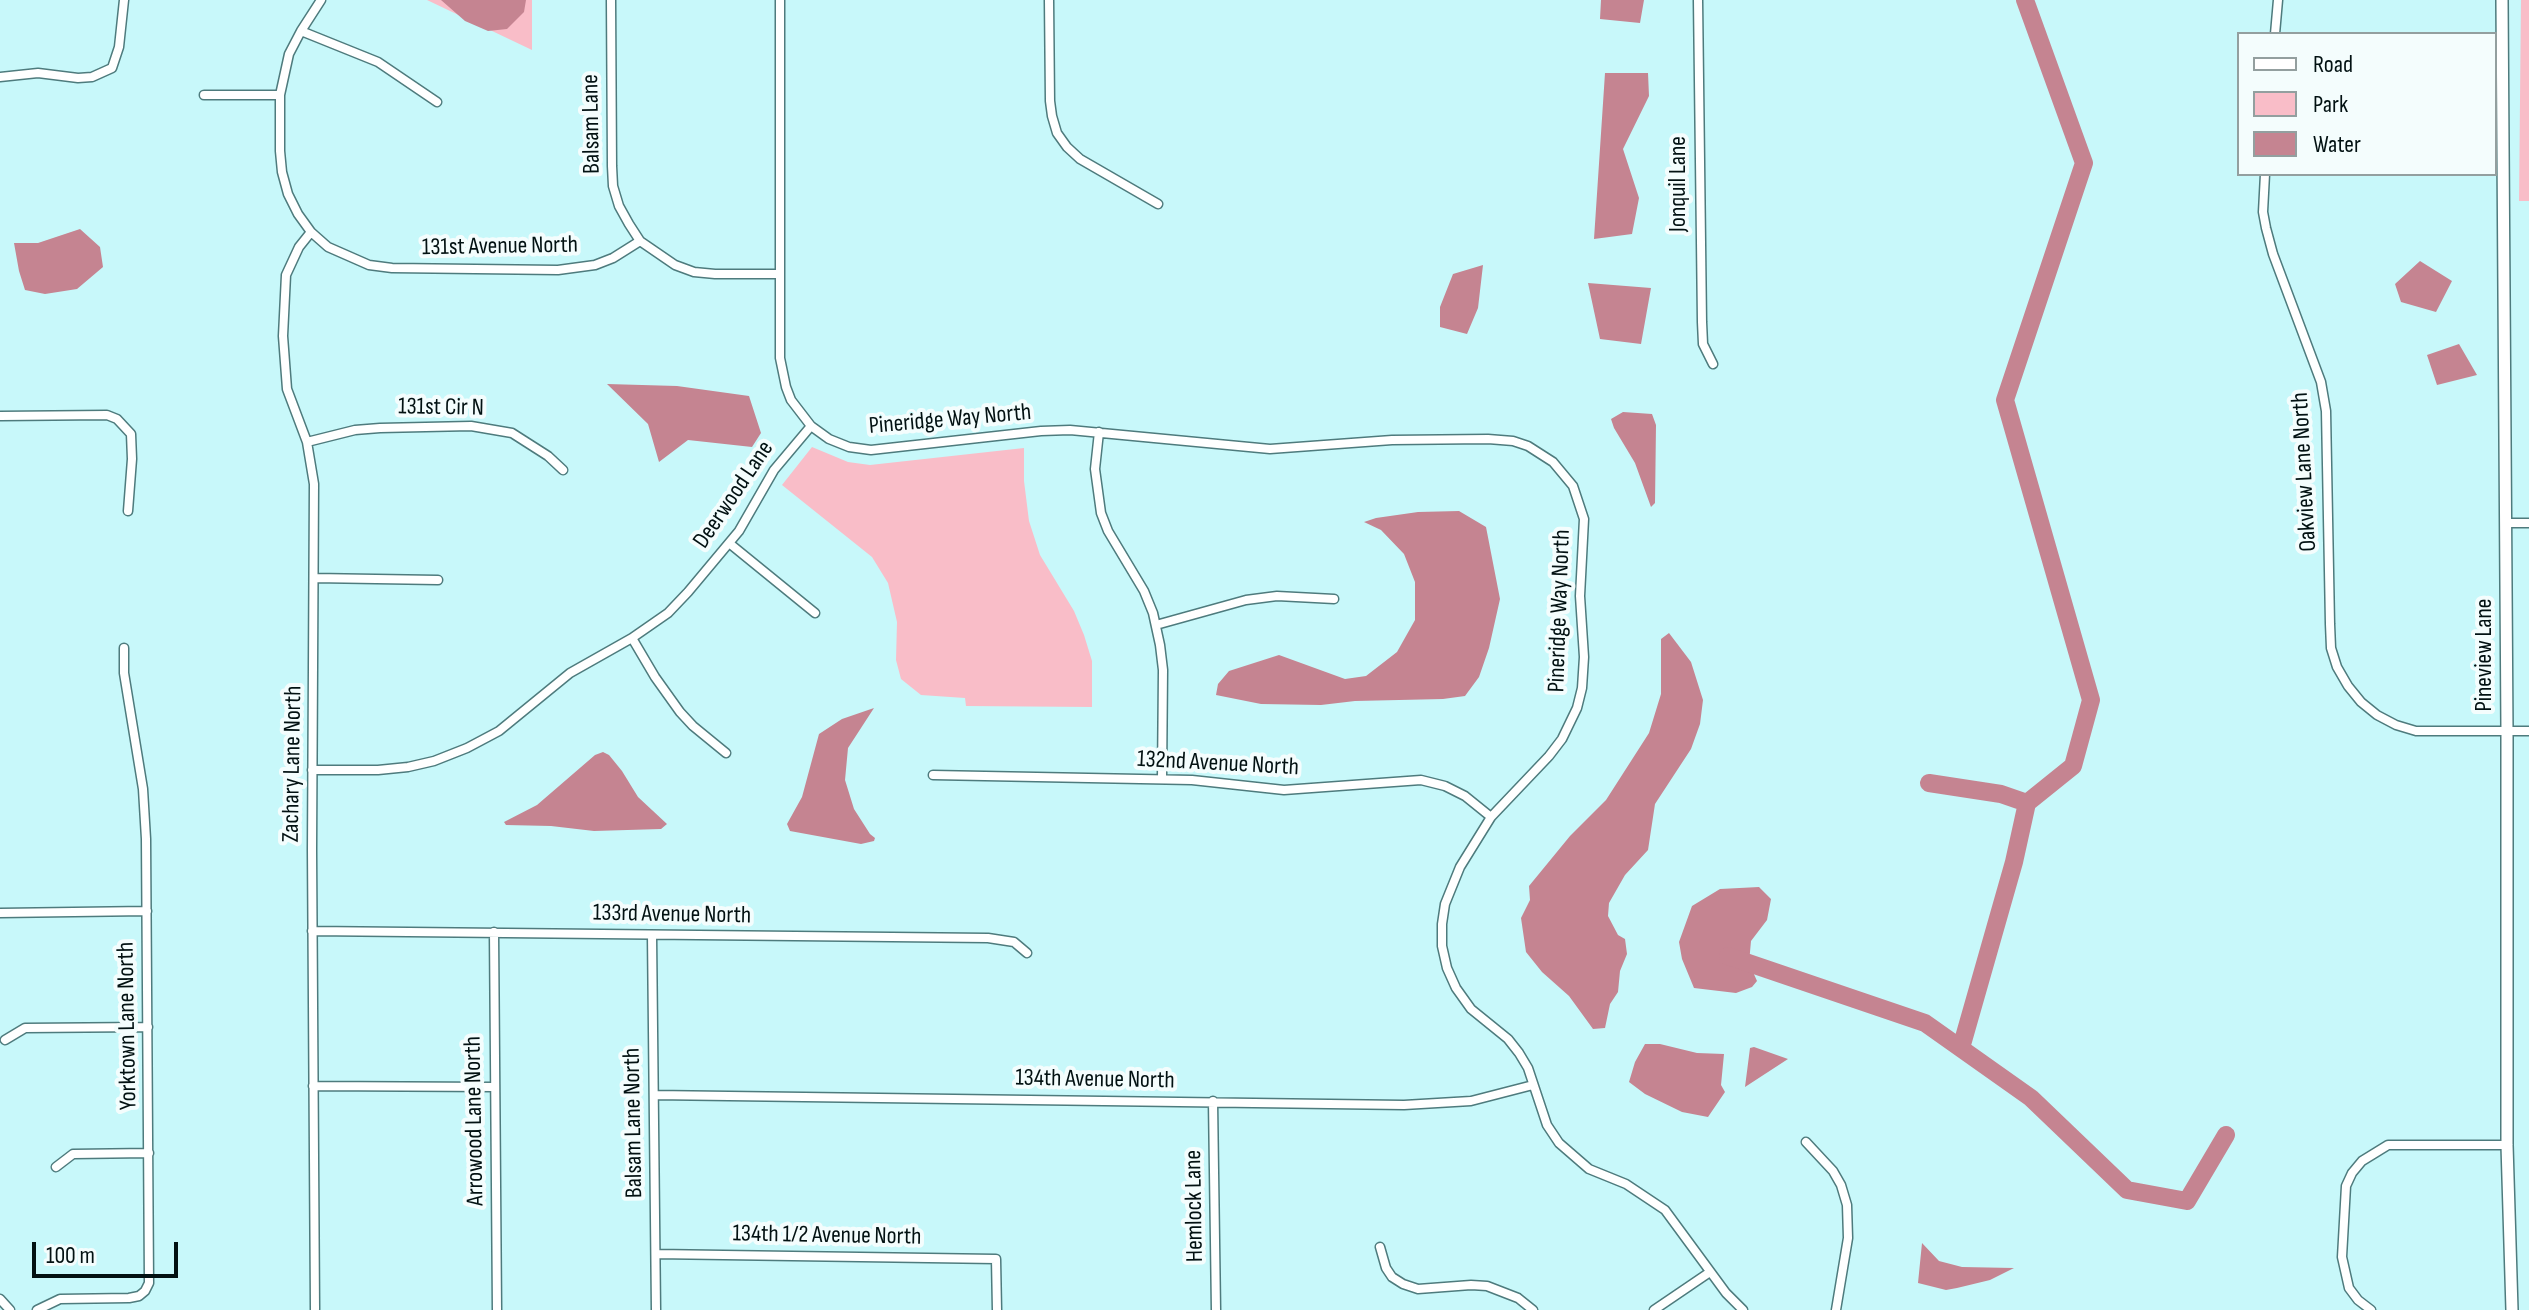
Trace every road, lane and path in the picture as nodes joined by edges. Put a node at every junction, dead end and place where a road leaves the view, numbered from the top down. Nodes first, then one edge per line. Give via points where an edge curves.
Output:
1 (124, 0) edge
2 (321, 0) edge
3 (611, 0) edge
4 (780, 0) edge
5 (1049, 0) edge
6 (1698, 0) edge
7 (2278, 0) edge
8 (2502, 0) edge
9 (301, 31) junction
10 (2275, 32) edge
11 (0, 77) edge
12 (204, 95) dead end
13 (280, 95) junction
14 (437, 102) dead end
15 (2265, 176) edge
16 (1158, 204) dead end
17 (311, 232) junction
18 (640, 241) junction
19 (780, 274) junction
20 (1713, 364) dead end
21 (0, 416) edge
22 (811, 426) junction
23 (1099, 432) junction
24 (307, 442) junction
25 (563, 470) dead end
26 (128, 511) dead end
27 (2506, 523) junction
28 (2529, 523) edge
29 (729, 543) junction
30 (314, 578) junction
31 (438, 580) dead end
32 (1334, 599) dead end
33 (815, 613) dead end
34 (1156, 625) junction
35 (632, 638) junction
36 (124, 648) dead end
37 (2507, 731) junction
38 (2529, 731) edge
39 (726, 753) dead end
40 (312, 770) junction
41 (933, 775) dead end
42 (1162, 779) junction
43 (1491, 817) junction
44 (147, 911) junction
45 (0, 913) edge
46 (312, 931) junction
47 (494, 932) junction
48 (652, 935) junction
49 (1027, 953) dead end
50 (148, 1027) junction
51 (5, 1040) dead end
52 (1533, 1085) junction
53 (313, 1086) junction
54 (495, 1087) junction
55 (654, 1095) junction
56 (1213, 1101) junction
57 (1806, 1142) dead end
58 (2507, 1145) junction
59 (149, 1153) junction
60 (56, 1167) dead end
61 (1380, 1247) dead end
62 (656, 1254) junction
63 (1710, 1272) junction
64 (0, 1299) edge
65 (315, 1309) edge
66 (10, 1310) edge
67 (37, 1310) edge
68 (497, 1310) edge
69 (656, 1310) edge
70 (997, 1310) edge
71 (1216, 1310) edge
72 (1533, 1310) edge
73 (1654, 1310) edge
74 (1743, 1310) edge
75 (1836, 1310) edge
76 (2371, 1310) edge
77 (2512, 1310) edge

1 - 11 street via 112,68 92,77
2 - 9 street
3 - 18 street, Balsam Lane via 613,186
4 - 19 street
5 - 16 street via 1050,101 1057,133 1080,159
6 - 20 street, Jonquil Lane via 1702,322 1703,344
7 - 10 street
8 - 27 street, Pineview Lane
9 - 13 street via 289,54
9 - 14 street via 378,62
12 - 13 street
13 - 17 street via 282,172 288,194
15 - 37 street, Oakview Lane North via 2266,228 2321,382 2326,411 2331,648 2337,667 2377,715 2416,731
17 - 18 street, 131st Avenue North via 348,257 392,268 577,269 613,258
17 - 24 street, Zachary Lane North via 291,262 284,294 287,389
18 - 19 street via 657,256 694,272
19 - 22 street via 782,372 791,400
21 - 26 street via 117,419 131,434
22 - 23 street, Pineridge Way North via 829,439 871,450 1041,431
22 - 29 street, Deerwood Lane via 774,470
23 - 34 street via 1095,469 1101,513 1144,591
23 - 43 street, Pineridge Way North via 1270,449 1488,439 1528,446 1553,462 1573,486 1584,519 1582,688 1562,739
24 - 25 street, 131st Cir N via 355,430 471,426 512,433
24 - 30 street, Zachary Lane North via 314,484
27 - 28 street
27 - 37 street, Pineview Lane
29 - 33 street
29 - 35 street, Deerwood Lane via 668,613
30 - 31 street
30 - 40 street, Zachary Lane North
32 - 34 street via 1246,600
34 - 42 street via 1163,670
35 - 39 street via 680,712
35 - 40 street, Deerwood Lane via 570,673 499,731 467,748 408,767
36 - 44 street, Yorktown Lane North via 143,789
37 - 38 street
37 - 58 street, Pineview Lane
40 - 46 street, Zachary Lane North
41 - 42 street, 132nd Avenue North
42 - 43 street, 132nd Avenue North via 1284,790 1421,780 1465,796
43 - 52 street, Pineridge Way North via 1451,886 1442,946 1456,988 1471,1009 1508,1039
44 - 45 street
44 - 50 street, Yorktown Lane North
46 - 47 street, 133rd Avenue North
46 - 53 street, Zachary Lane North
47 - 48 street, 133rd Avenue North
47 - 54 street, Arrowood Lane North
48 - 49 street, 133rd Avenue North via 988,938 1014,942
48 - 55 street, Balsam Lane North
50 - 51 street via 25,1028
50 - 59 street, Yorktown Lane North
52 - 56 street, 134th Avenue North via 1442,1104
52 - 63 street, Pineridge Way North via 1559,1143 1589,1169 1626,1184 1665,1210
53 - 54 street
53 - 65 street, Zachary Lane North
54 - 68 street, Arrowood Lane North
55 - 56 street, 134th Avenue North
55 - 62 street, Balsam Lane North
56 - 71 street, Hemlock Lane
57 - 75 street via 1833,1171 1847,1205 1849,1226
58 - 76 street via 2388,1145 2352,1173 2343,1201 2344,1273 2349,1288
58 - 77 street, Pineview Lane
59 - 60 street via 73,1154
59 - 67 street, Yorktown Lane North via 150,1275 145,1291 129,1298 60,1299
61 - 72 street via 1386,1268 1403,1284 1418,1289 1487,1286
62 - 69 street, Balsam Lane North
62 - 70 street, 134th 1/2 Avenue North via 996,1259
63 - 73 street
63 - 74 street, Pineridge Way North
64 - 66 street

